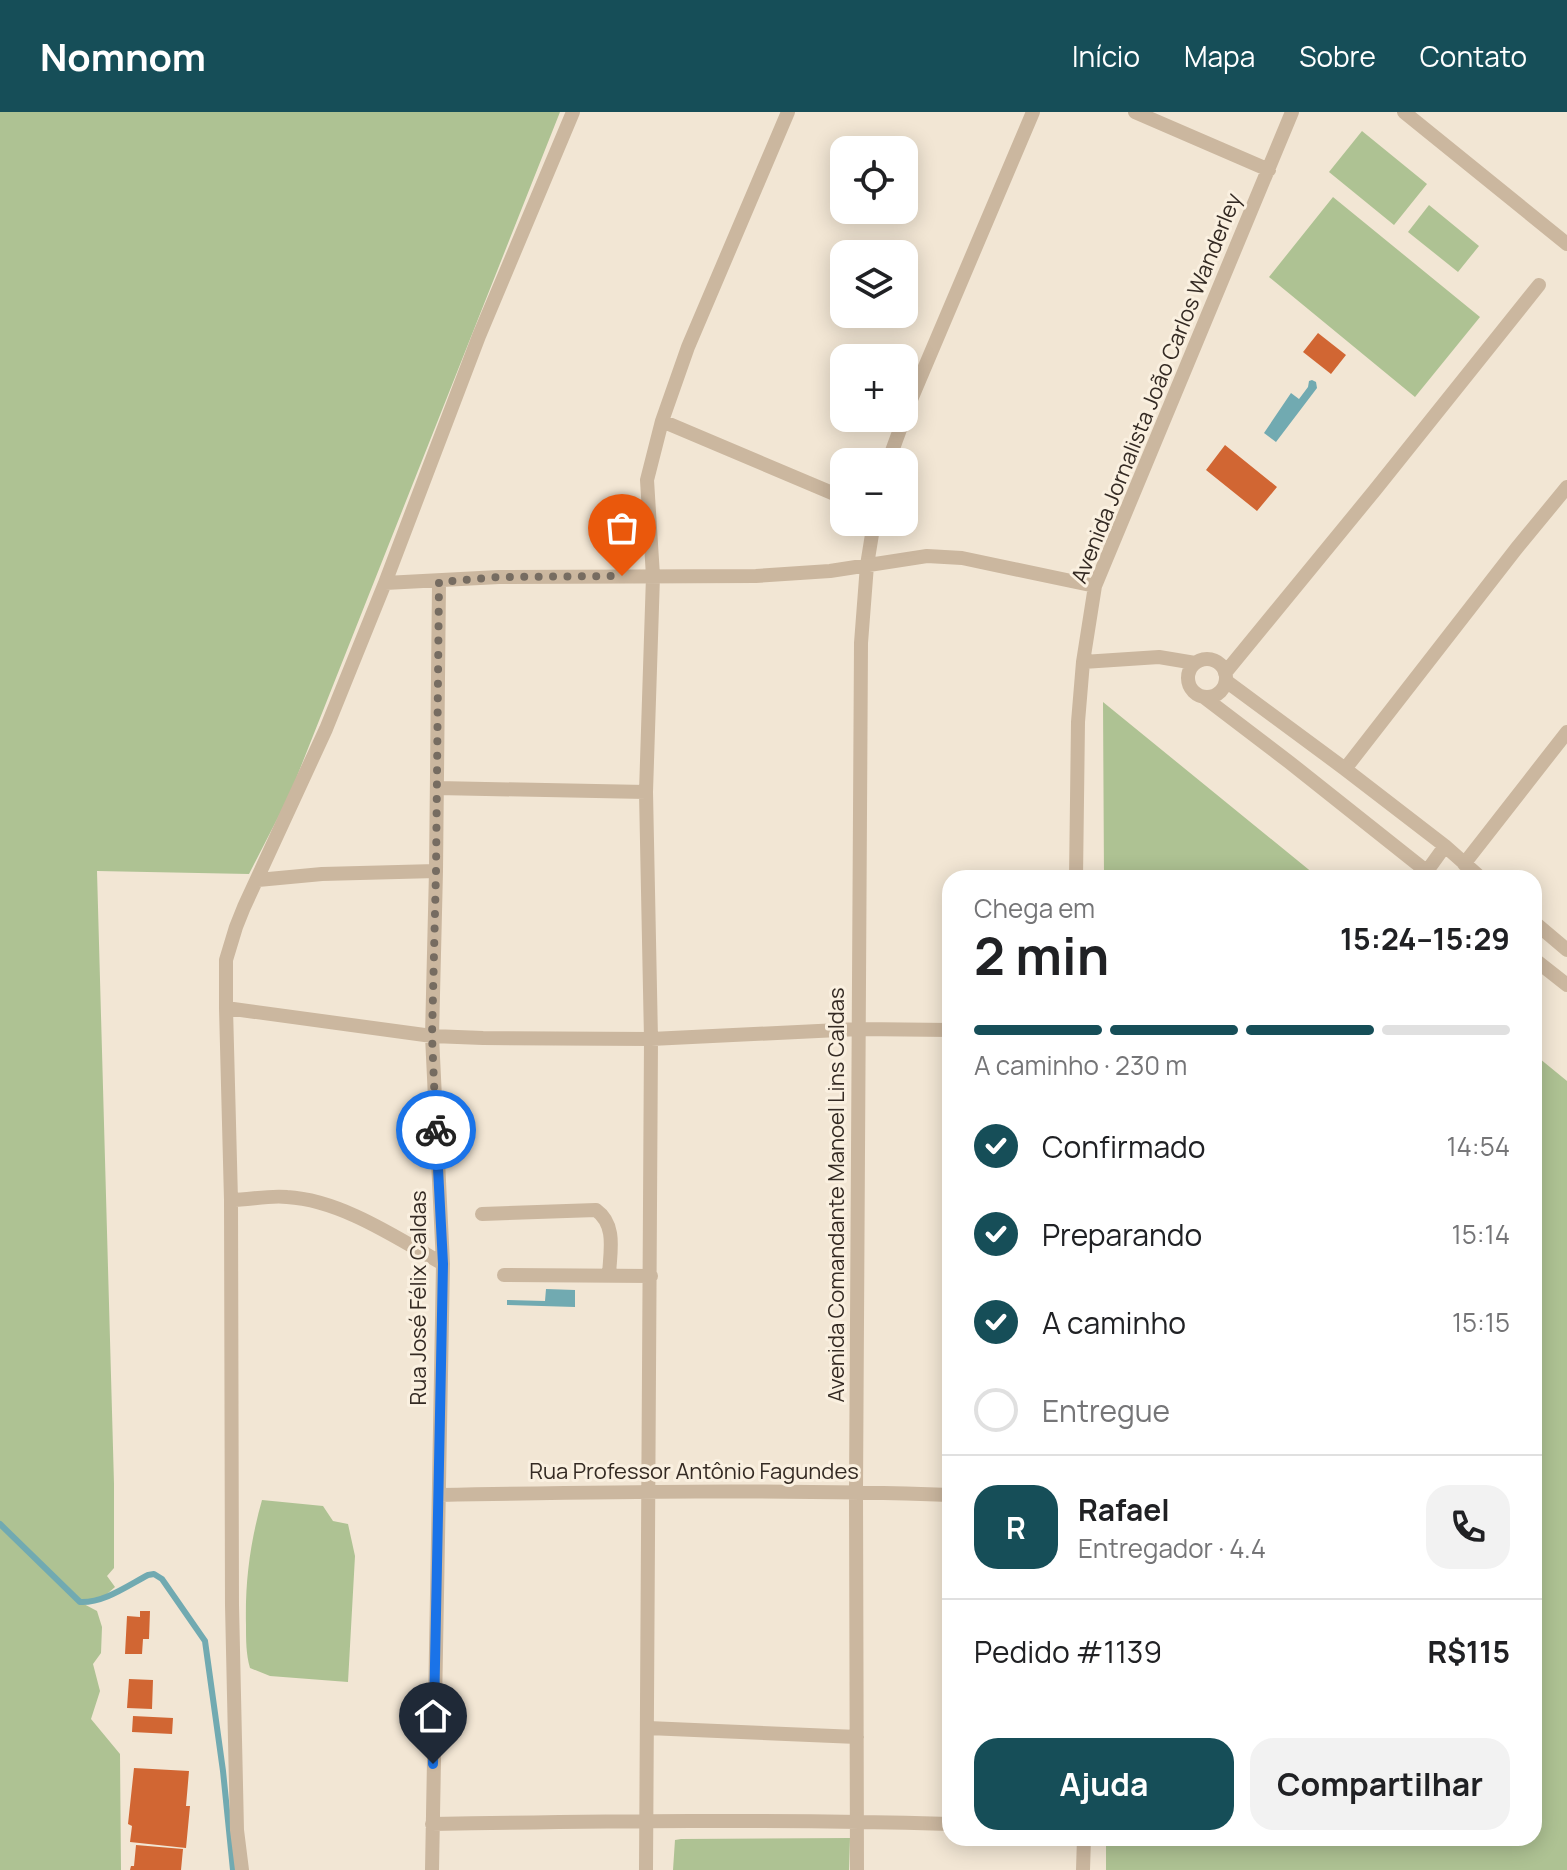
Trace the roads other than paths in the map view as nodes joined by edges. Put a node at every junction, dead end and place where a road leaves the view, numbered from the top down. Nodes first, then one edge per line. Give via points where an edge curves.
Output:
1 (573, 112) edge
2 (788, 112) edge
3 (1033, 112) edge
4 (1135, 112) edge
5 (1292, 112) edge
6 (1404, 112) edge
7 (1269, 170) junction
8 (1567, 244) edge
9 (1539, 285) dead end
10 (662, 421) junction
11 (893, 448) edge
12 (1567, 487) edge
13 (830, 492) edge
14 (872, 536) edge
15 (867, 565) junction
16 (653, 576) junction
17 (439, 582) junction
18 (385, 583) junction
19 (1095, 586) junction
20 (1083, 662) junction
21 (1195, 663) junction
22 (1225, 677) junction
23 (1205, 698) junction
24 (1567, 732) edge
25 (1345, 769) junction
26 (437, 788) junction
27 (646, 792) junction
28 (1445, 846) junction
29 (1464, 864) junction
30 (1076, 870) edge
31 (1425, 870) edge
32 (1433, 870) edge
33 (1471, 870) edge
34 (436, 871) junction
35 (258, 880) junction
36 (1542, 929) edge
37 (1567, 950) edge
38 (1542, 965) edge
39 (1567, 985) edge
40 (226, 1008) junction
41 (859, 1029) junction
42 (942, 1030) edge
43 (432, 1036) junction
44 (651, 1039) junction
45 (231, 1200) junction
46 (482, 1214) dead end
47 (443, 1264) junction
48 (504, 1275) dead end
49 (609, 1275) junction
50 (651, 1276) junction
51 (650, 1491) junction
52 (856, 1491) junction
53 (439, 1495) junction
54 (942, 1495) edge
55 (648, 1728) junction
56 (857, 1737) junction
57 (648, 1821) junction
58 (857, 1822) junction
59 (432, 1824) junction
60 (942, 1824) edge
61 (1084, 1846) edge
62 (242, 1870) edge
63 (432, 1870) edge
64 (646, 1870) edge
65 (857, 1870) edge
66 (1083, 1870) edge

1 - 18 street via 479,336
2 - 10 street
3 - 11 street
4 - 7 street
5 - 7 street, Avenida Jornalista João Carlos Wanderley
6 - 8 street
7 - 19 street, Avenida Jornalista João Carlos Wanderley
9 - 22 street
10 - 13 street
10 - 16 street via 647,480
12 - 25 street
14 - 15 street, Avenida Comandante Manoel Lins Caldas
15 - 16 street via 756,576
15 - 19 street via 927,556 962,558
15 - 41 street, Avenida Comandante Manoel Lins Caldas via 861,643
16 - 17 street
16 - 27 street
17 - 18 street
17 - 26 street, Rua José Félix Caldas
18 - 35 street
19 - 20 street, Avenida Jornalista João Carlos Wanderley
20 - 21 street via 1159,657
20 - 30 street, Avenida Jornalista João Carlos Wanderley
21 - 22 street via 1209,659 1222,667
21 - 23 street via 1188,684
22 - 23 street via 1224,688
22 - 25 street
23 - 31 street
24 - 29 street
25 - 28 street
26 - 27 street
26 - 34 street, Rua José Félix Caldas
27 - 44 street
28 - 29 street
28 - 32 street
29 - 33 street
34 - 35 street
34 - 43 street, Rua José Félix Caldas
35 - 40 street via 226,960
36 - 37 street
38 - 39 street
40 - 43 street
40 - 45 street
41 - 42 street
41 - 44 street
41 - 52 street, Avenida Comandante Manoel Lins Caldas
43 - 44 street
43 - 47 street, Rua José Félix Caldas
44 - 50 street
45 - 47 street via 268,1196 315,1201 365,1220
45 - 62 street via 232,1605
46 - 49 street via 596,1210 610,1228
47 - 53 street, Rua José Félix Caldas
48 - 49 street
49 - 50 street
50 - 51 street
51 - 52 street, Rua Professor Antônio Fagundes
51 - 53 street, Rua Professor Antônio Fagundes
51 - 55 street
52 - 54 street, Rua Professor Antônio Fagundes
52 - 56 street, Avenida Comandante Manoel Lins Caldas
53 - 59 street, Rua José Félix Caldas
55 - 56 street
55 - 57 street
56 - 58 street, Avenida Comandante Manoel Lins Caldas
57 - 58 street
57 - 59 street
57 - 64 street
58 - 60 street
58 - 65 street, Avenida Comandante Manoel Lins Caldas
59 - 63 street, Rua José Félix Caldas
61 - 66 street

